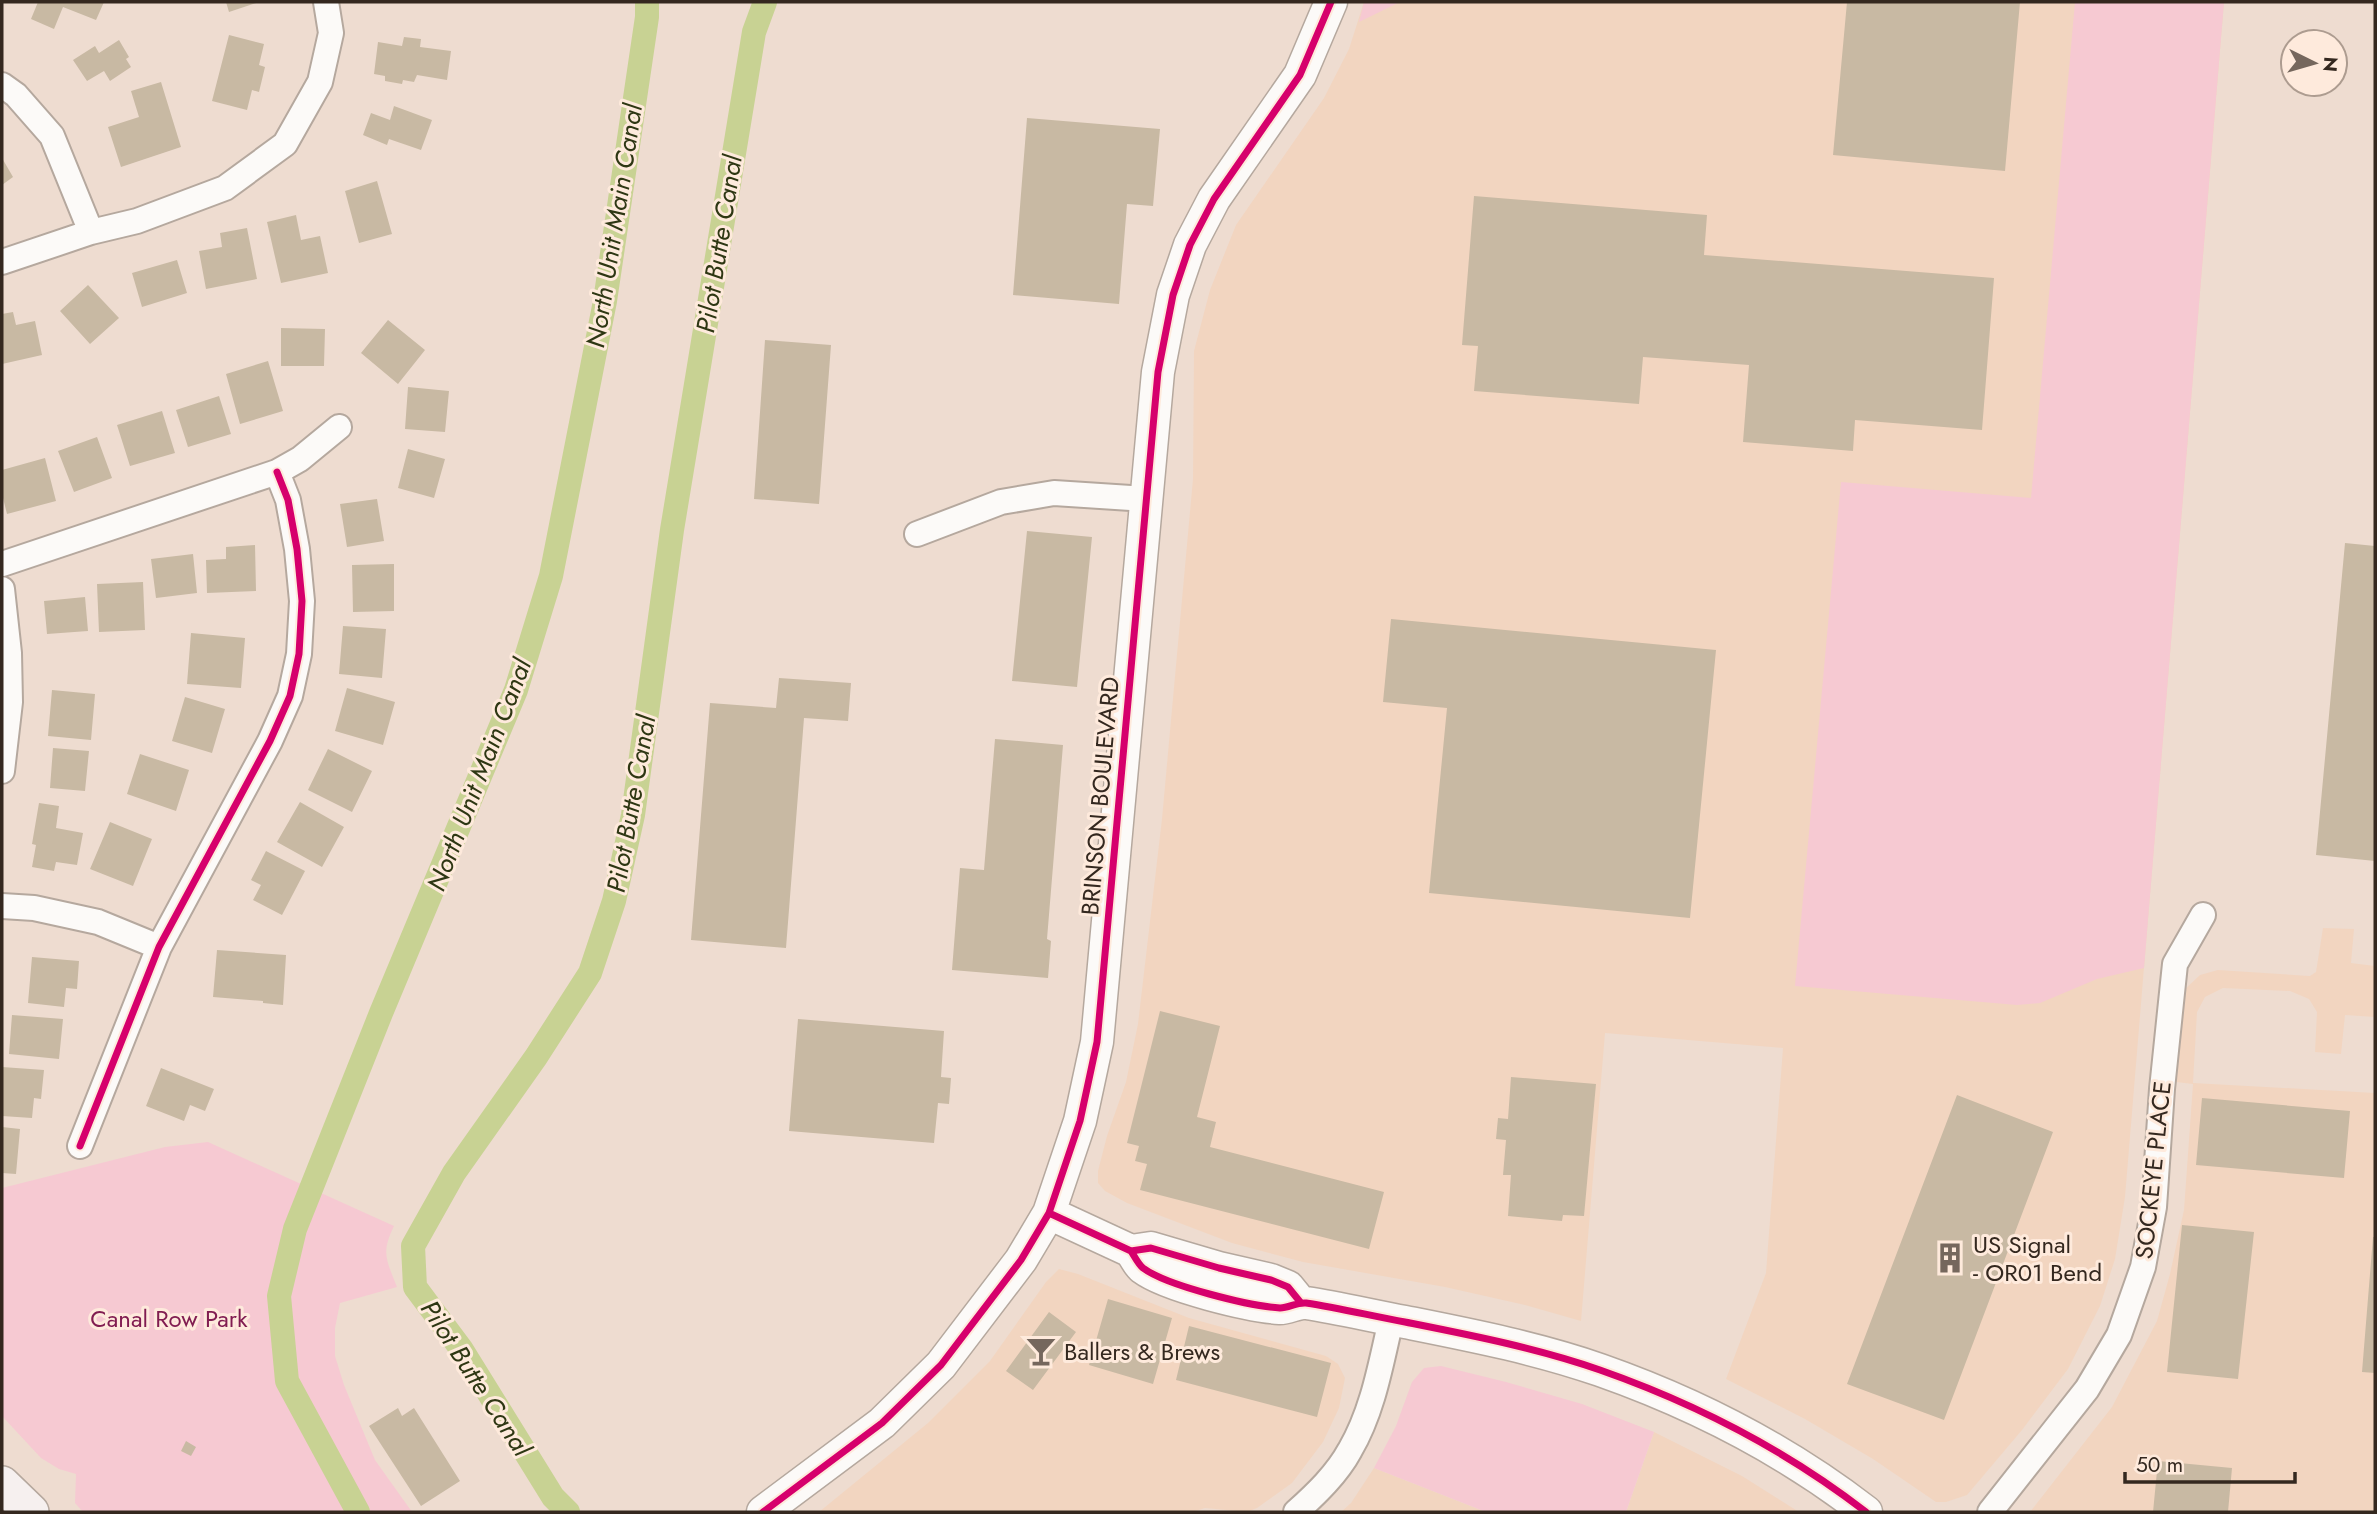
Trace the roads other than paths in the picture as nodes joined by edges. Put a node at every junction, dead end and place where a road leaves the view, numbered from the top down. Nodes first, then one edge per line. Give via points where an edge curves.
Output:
1 (326, 2) edge
2 (1331, 2) edge
3 (2, 85) edge
4 (91, 232) junction
5 (2, 262) edge
6 (339, 427) dead end
7 (277, 472) junction
8 (1146, 499) junction
9 (916, 534) dead end
10 (2, 564) edge
11 (2, 589) edge
12 (2, 771) edge
13 (2, 905) edge
14 (2203, 915) dead end
15 (159, 947) junction
16 (80, 1146) dead end
17 (1049, 1213) junction
18 (1391, 1320) junction
19 (2, 1484) edge
20 (31, 1512) edge
21 (763, 1512) edge
22 (1296, 1512) edge
23 (1866, 1512) edge
24 (1990, 1512) edge

1 - 4 street via 331,33 320,82 285,144 225,188 137,221
2 - 8 street, BRINSON BOULEVARD via 1300,75 1214,199 1190,245 1173,295 1157,372
3 - 4 street via 52,136
4 - 5 street
6 - 7 street
7 - 10 street
7 - 15 street via 293,524 302,601 299,653 290,696
8 - 9 street via 1054,492 1001,502
8 - 17 street, BRINSON BOULEVARD via 1097,1042 1080,1121
11 - 12 street via 10,702
13 - 15 street via 98,922
14 - 24 street, SOCKEYE PLACE via 2175,964 2154,1207 2144,1267 2119,1335 2087,1389
15 - 16 street
17 - 18 street via 1131,1251 1141,1266 1154,1274 1220,1296 1263,1307 1301,1303
17 - 21 street, BRINSON BOULEVARD via 1021,1260 941,1365 882,1423
18 - 22 street via 1373,1397 1351,1450 1318,1493
18 - 23 street via 1541,1352 1673,1400 1737,1430 1835,1488
19 - 20 main road

